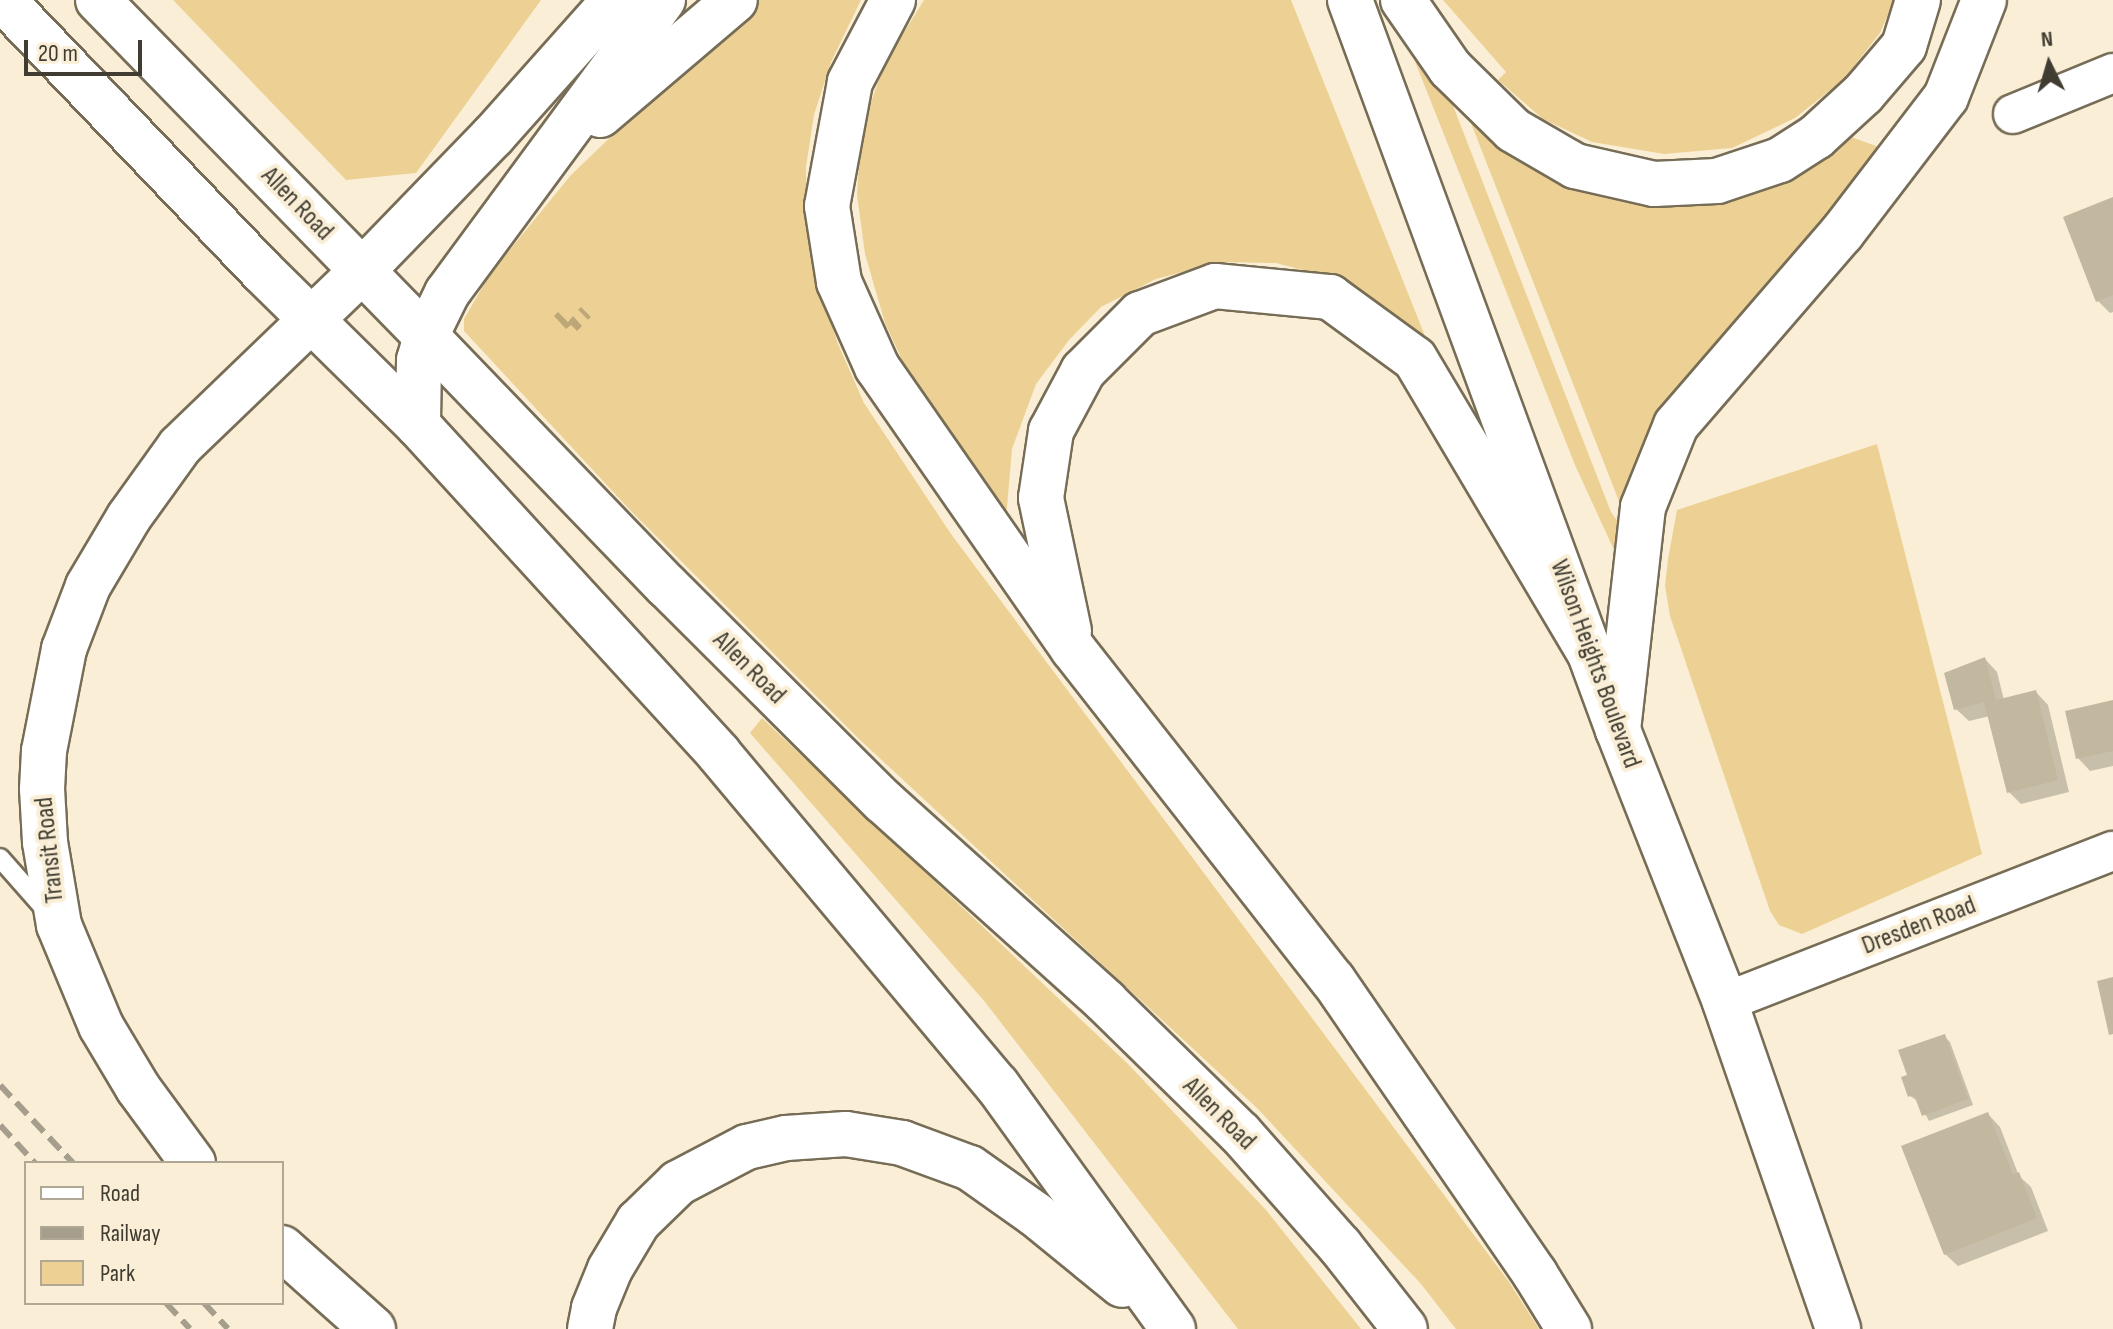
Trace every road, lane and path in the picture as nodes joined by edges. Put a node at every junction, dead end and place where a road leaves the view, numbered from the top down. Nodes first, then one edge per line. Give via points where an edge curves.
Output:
1 (3, 0) edge
2 (98, 0) edge
3 (614, 0) edge
4 (663, 0) edge
5 (735, 0) edge
6 (893, 0) edge
7 (1350, 0) edge
8 (1403, 0) edge
9 (1918, 0) edge
10 (1984, 0) edge
11 (2113, 73) edge
12 (2013, 114) dead end
13 (538, 170) junction
14 (363, 270) junction
15 (312, 320) junction
16 (426, 336) junction
17 (418, 425) junction
18 (1073, 649) junction
19 (1593, 659) junction
20 (1618, 730) junction
21 (2113, 851) edge
22 (0, 858) edge
23 (59, 925) junction
24 (1725, 1002) junction
25 (192, 1161) edge
26 (284, 1250) edge
27 (1172, 1327) edge
28 (373, 1329) edge
29 (590, 1329) edge
30 (1405, 1329) edge
31 (1569, 1329) edge
32 (1838, 1329) edge

1 - 15 main road
2 - 14 main road, Allen Road
3 - 14 main road, Transit Road
4 - 13 main road
5 - 13 main road
6 - 18 main road via 850,82 827,206 839,282 877,367
7 - 19 main road, Wilson Heights Boulevard
8 - 9 main road via 1450,68 1513,130 1575,166 1654,184 1717,181 1780,160 1816,137 1904,46
10 - 20 main road via 1946,97 1842,233 1676,425 1643,507
11 - 12 street
13 - 16 main road via 456,279
14 - 15 main road, Transit Road
14 - 16 main road, Allen Road
15 - 17 main road
15 - 23 main road, Transit Road via 286,376 198,468 129,517 88,586 64,649 44,751 43,816
16 - 17 main road via 416,390
16 - 30 main road, Allen Road via 883,801 1106,1002 1240,1133
17 - 27 main road via 719,754 997,1085
18 - 19 main road via 1041,498 1051,431 1083,371 1140,314 1215,286 1330,297 1415,359
18 - 31 main road via 1333,980
19 - 20 main road, Wilson Heights Boulevard
20 - 24 main road, Wilson Heights Boulevard
21 - 24 street, Dresden Road
22 - 23 lane
23 - 25 main road, Transit Road via 101,1026
24 - 32 main road, Wilson Heights Boulevard
26 - 28 main road
27 - 29 main road via 1035,1214 970,1168 902,1143 846,1134 747,1147 678,1183 638,1222 610,1269

